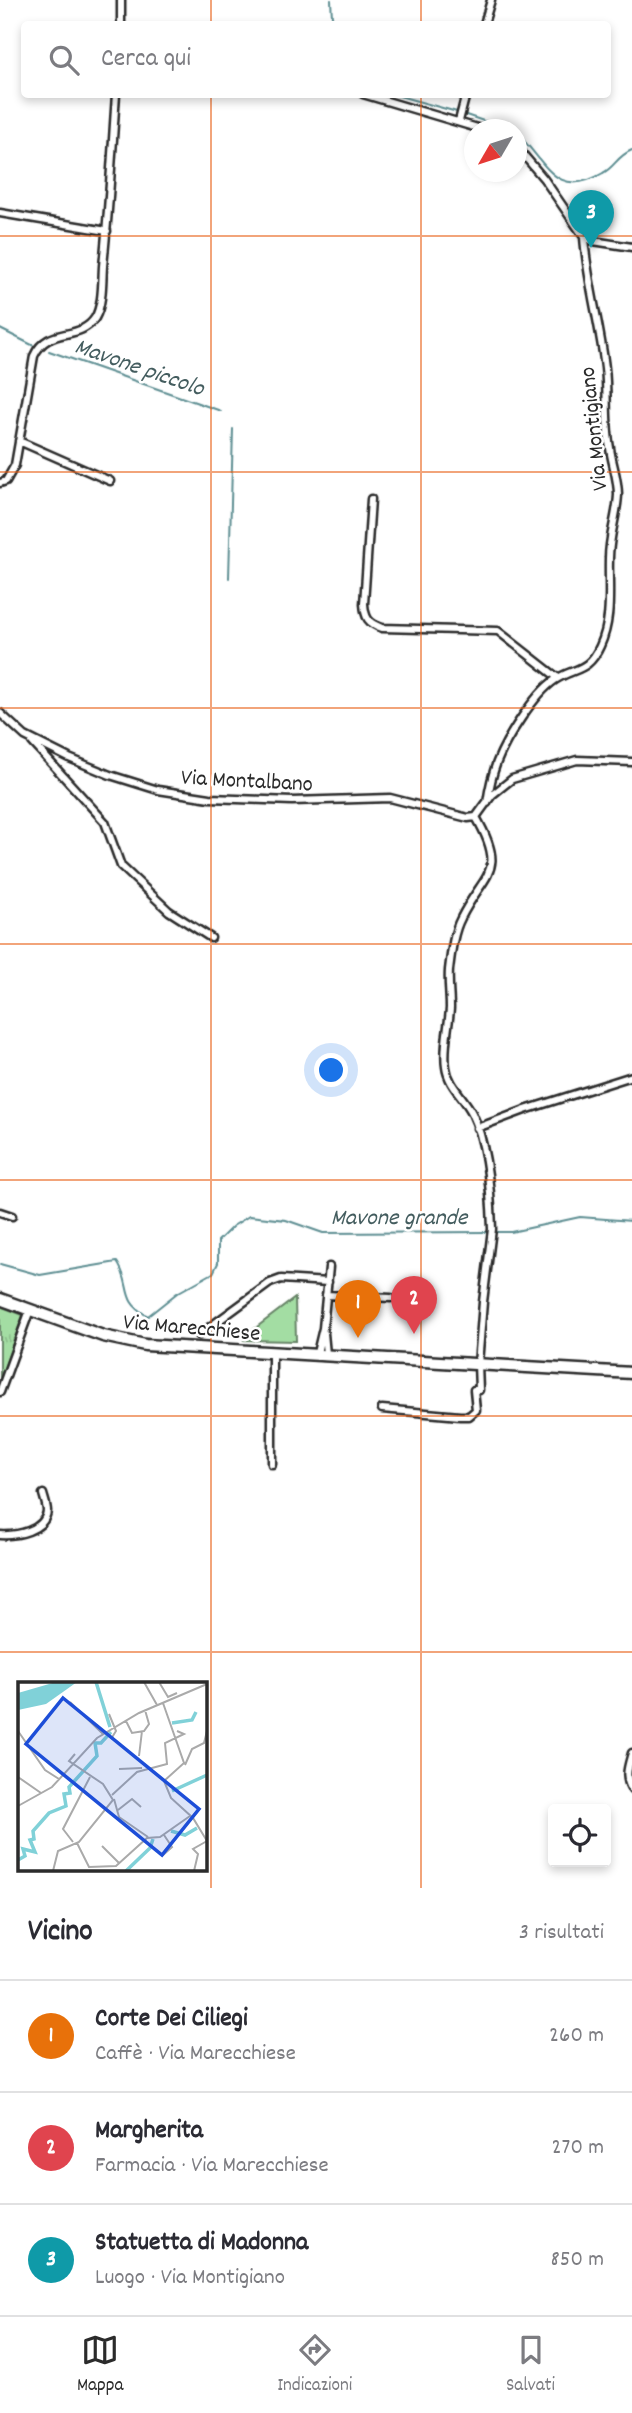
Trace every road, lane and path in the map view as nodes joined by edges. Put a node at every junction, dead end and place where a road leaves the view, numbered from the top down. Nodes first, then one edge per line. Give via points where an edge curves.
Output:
1 (121, 0) edge
2 (491, 0) edge
3 (121, 21) edge
4 (485, 21) edge
5 (116, 98) edge
6 (377, 98) edge
7 (465, 98) edge
8 (458, 121) junction
9 (464, 123) edge
10 (527, 159) edge
11 (0, 213) edge
12 (107, 231) junction
13 (584, 237) junction
14 (632, 247) edge
15 (19, 442) junction
16 (110, 481) dead end
17 (0, 483) edge
18 (371, 499) dead end
19 (558, 678) junction
20 (0, 713) edge
21 (25, 736) junction
22 (632, 762) edge
23 (487, 803) junction
24 (476, 817) junction
25 (211, 938) dead end
26 (632, 1076) edge
27 (477, 1128) junction
28 (0, 1212) edge
29 (12, 1216) dead end
30 (329, 1267) dead end
31 (328, 1282) junction
32 (326, 1295) junction
33 (0, 1298) edge
34 (391, 1298) dead end
35 (30, 1310) junction
36 (199, 1335) dead end
37 (272, 1352) junction
38 (322, 1354) junction
39 (478, 1364) junction
40 (632, 1373) edge
41 (0, 1392) edge
42 (382, 1409) dead end
43 (272, 1464) dead end
44 (43, 1494) dead end
45 (0, 1535) edge
46 (632, 1753) edge
47 (632, 1790) edge

1 - 3 street
2 - 4 street
5 - 12 street
6 - 8 street
7 - 8 street
8 - 9 street
10 - 13 street
11 - 12 street
12 - 15 street via 96,317 87,327 47,339 39,347
13 - 14 street
13 - 19 street, Via Montigiano via 605,367 618,495 610,534 605,635 590,661
15 - 16 street
15 - 17 street via 15,465
18 - 19 street via 364,604 371,624 498,631
19 - 23 street, Via Montigiano via 543,691 497,761
20 - 21 street, Via Montalbano
21 - 24 street, Via Montalbano via 110,775 184,795 292,801 390,798
21 - 25 street, Via Montalbano via 105,822 121,866 169,911
22 - 23 street via 578,760 554,766 512,779
23 - 24 street
24 - 27 street via 492,850 491,865 460,919 453,946 446,1068
26 - 27 street
27 - 39 street via 492,1229
28 - 29 street
30 - 31 street
31 - 32 street
31 - 36 street via 281,1279 270,1283
32 - 34 street
32 - 38 street
33 - 35 main road, Via Marecchiese
35 - 37 main road, Via Marecchiese via 103,1336 145,1345
35 - 41 street
37 - 38 main road, Via Marecchiese
37 - 43 street, Via Marecchiese
38 - 39 main road, Via Marecchiese
39 - 40 main road, Via Marecchiese
39 - 42 street via 476,1410 470,1416
44 - 45 street via 47,1511 41,1523 20,1534
46 - 47 street via 626,1773

